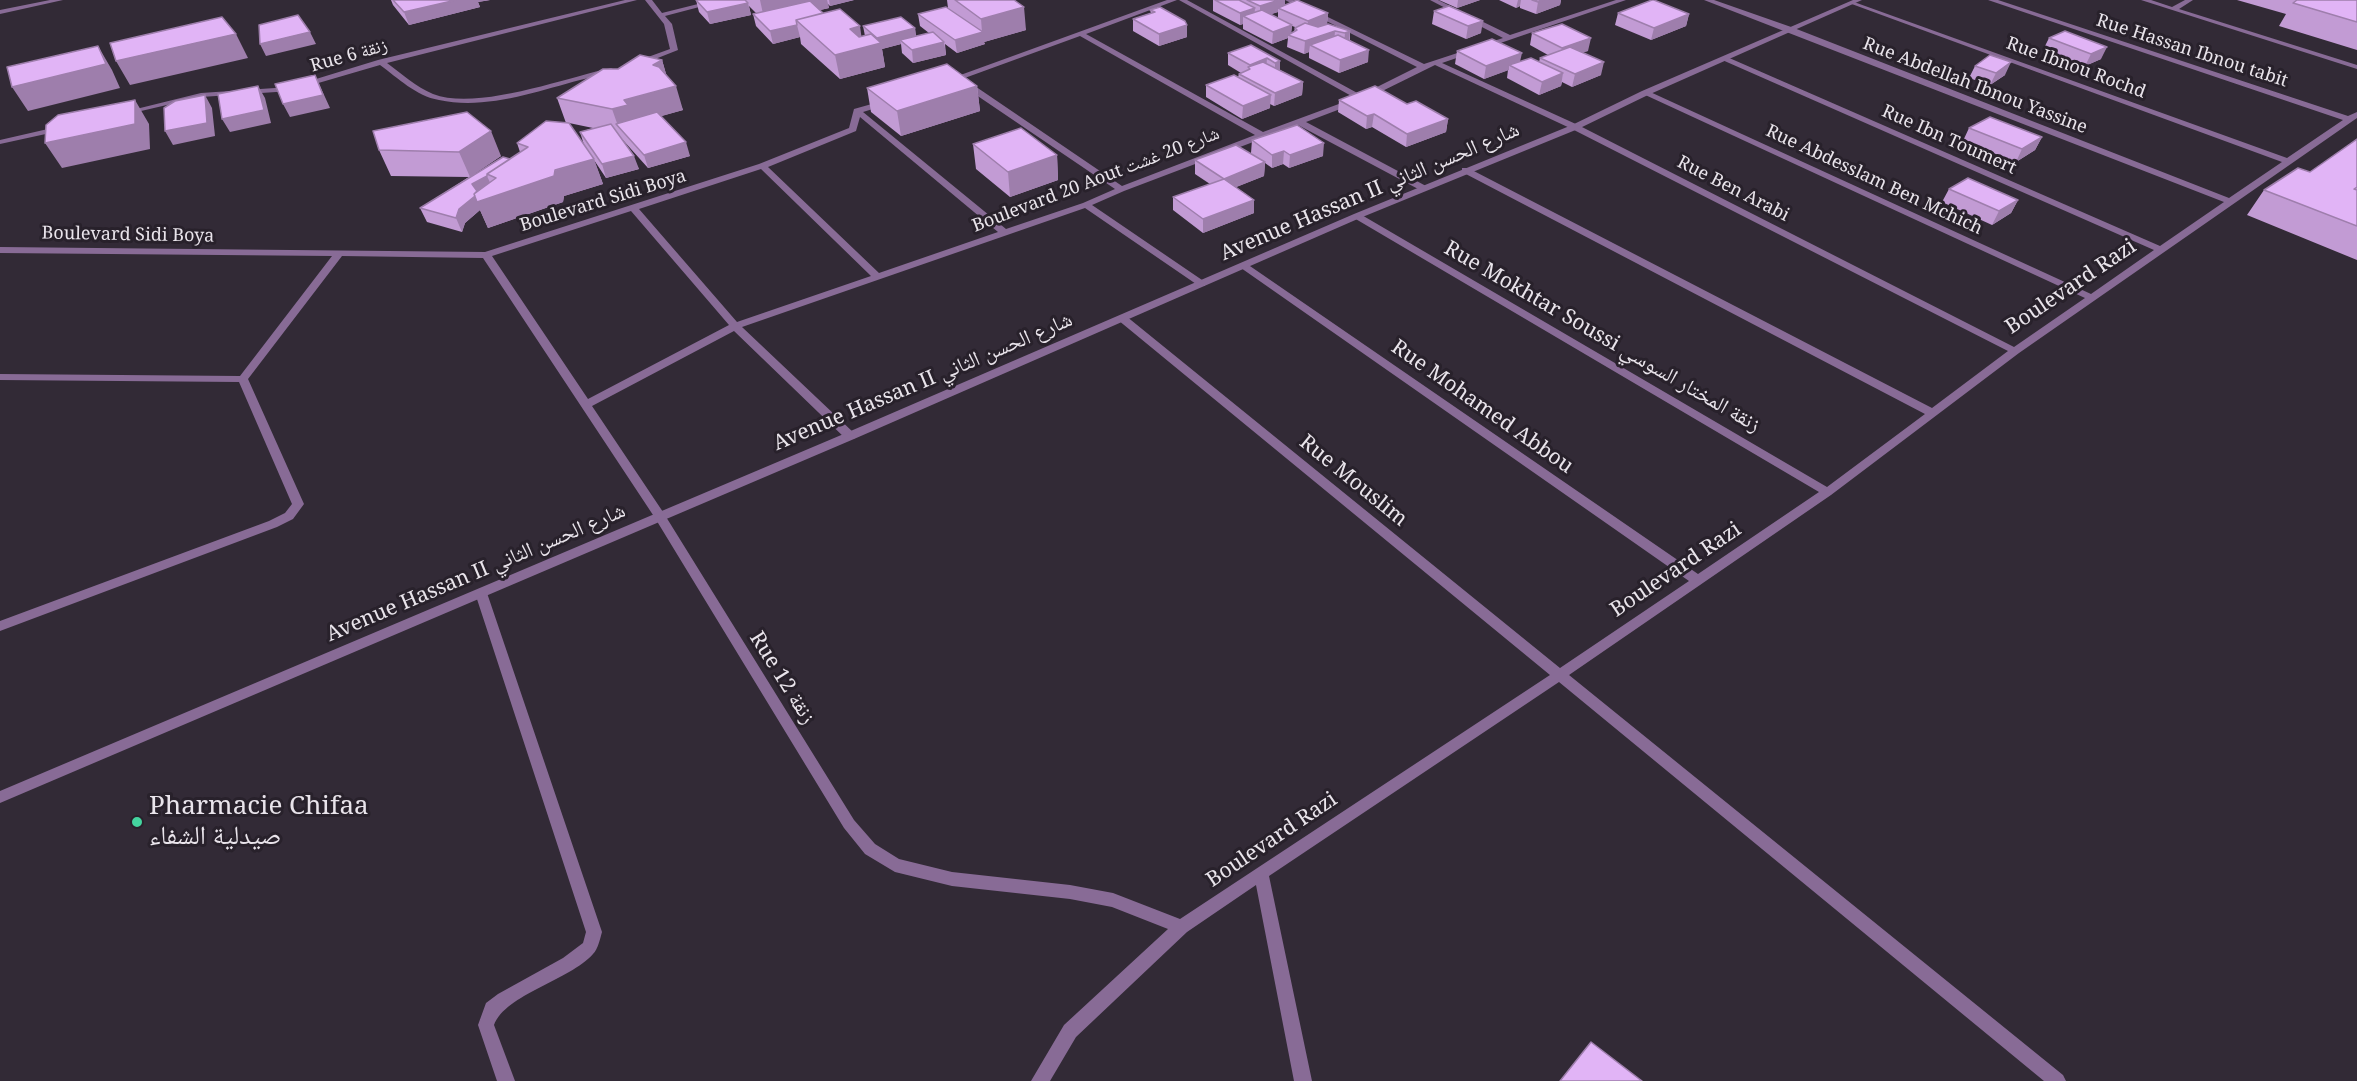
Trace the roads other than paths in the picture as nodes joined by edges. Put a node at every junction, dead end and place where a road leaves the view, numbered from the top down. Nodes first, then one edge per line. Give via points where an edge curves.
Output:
1 (60, 0) edge
2 (634, 0) edge
3 (648, 0) edge
4 (723, 0) edge
5 (1174, 0) edge
6 (1182, 0) edge
7 (1288, 0) edge
8 (1433, 0) edge
9 (1589, 0) edge
10 (1623, 0) edge
11 (1707, 0) edge
12 (1991, 0) edge
13 (2144, 0) edge
14 (2190, 0) edge
15 (1856, 1) edge
16 (23, 4) edge
17 (1603, 6) junction
18 (2173, 9) junction
19 (0, 12) edge
20 (661, 15) junction
21 (1791, 30) junction
22 (1081, 34) junction
23 (1510, 38) junction
24 (1724, 59) junction
25 (381, 62) junction
26 (1434, 62) junction
27 (1423, 67) junction
28 (2357, 67) edge
29 (627, 68) edge
30 (616, 69) edge
31 (957, 78) junction
32 (935, 85) edge
33 (1645, 93) junction
34 (1361, 98) junction
35 (891, 100) edge
36 (857, 111) junction
37 (112, 116) edge
38 (2353, 116) edge
39 (1298, 121) junction
40 (67, 126) edge
41 (1575, 127) junction
42 (1261, 135) junction
43 (0, 142) edge
44 (2289, 162) junction
45 (762, 166) junction
46 (1465, 170) junction
47 (1423, 188) junction
48 (1121, 189) junction
49 (2231, 202) junction
50 (1086, 205) junction
51 (634, 209) junction
52 (1357, 216) junction
53 (1005, 234) junction
54 (0, 250) edge
55 (2162, 250) junction
56 (339, 254) junction
57 (486, 255) junction
58 (1244, 266) junction
59 (877, 276) junction
60 (1202, 284) junction
61 (2090, 297) junction
62 (1122, 318) junction
63 (735, 326) junction
64 (2014, 351) junction
65 (0, 377) edge
66 (243, 379) junction
67 (587, 404) junction
68 (1932, 413) junction
69 (850, 435) junction
70 (1827, 492) junction
71 (659, 515) junction
72 (1697, 580) junction
73 (481, 593) junction
74 (0, 626) edge
75 (1560, 675) junction
76 (0, 797) edge
77 (1261, 872) junction
78 (1181, 927) junction
79 (506, 1081) edge
80 (1040, 1081) edge
81 (1303, 1081) edge
82 (2057, 1081) edge

1 - 16 street
2 - 25 street, Rue 6 زنقة
3 - 20 street
4 - 20 street
5 - 22 street
6 - 34 street
7 - 27 street
8 - 23 street
9 - 17 street
10 - 17 street, Boulevard 20 Aout شارع 20 غشت
11 - 21 street, Rue Abdellah Ibnou Yassine
12 - 38 street, Rue Hassan Ibnou tabit
13 - 18 street
14 - 18 street
15 - 21 street, Avenue Hassan II شارع الحسن الثاني
15 - 44 street, Rue Ibnou Rochd
16 - 19 street
17 - 23 street, Boulevard 20 Aout شارع 20 غشت
18 - 28 street
20 - 29 street via 668,24 674,50
21 - 24 street, Avenue Hassan II شارع الحسن الثاني
21 - 49 street, Rue Abdellah Ibnou Yassine
22 - 31 street
22 - 42 street
23 - 26 street, Boulevard 20 Aout شارع 20 غشت
24 - 33 street, Avenue Hassan II شارع الحسن الثاني
24 - 55 street, Rue Ibn Toumert
25 - 30 street via 438,98 463,100 491,99
25 - 37 street, Rue 6 زنقة via 291,89 201,95
26 - 27 street, Boulevard 20 Aout شارع 20 غشت
26 - 41 street, Rue Ben Arabi
27 - 34 street, Boulevard 20 Aout شارع 20 غشت
31 - 32 street
31 - 48 street
33 - 41 street, Avenue Hassan II شارع الحسن الثاني
33 - 61 street, Rue Abdesslam Ben Mchich
34 - 39 street, Boulevard 20 Aout شارع 20 غشت
35 - 36 street
36 - 45 street, Boulevard Sidi Boya via 853,129
36 - 53 street
38 - 44 street, Boulevard Razi
39 - 42 street, Boulevard 20 Aout شارع 20 غشت
39 - 47 street
40 - 43 street
41 - 46 street, Avenue Hassan II شارع الحسن الثاني
41 - 64 street, Rue Ben Arabi
42 - 48 street, Boulevard 20 Aout شارع 20 غشت
44 - 49 street, Boulevard Razi
45 - 51 street, Boulevard Sidi Boya
45 - 59 street
46 - 47 street, Avenue Hassan II شارع الحسن الثاني
46 - 68 street
47 - 52 street, Avenue Hassan II شارع الحسن الثاني
48 - 50 street, Boulevard 20 Aout شارع 20 غشت
49 - 55 street, Boulevard Razi
50 - 53 street, Boulevard 20 Aout شارع 20 غشت
50 - 60 street
51 - 57 street, Boulevard Sidi Boya
51 - 63 street
52 - 58 street, Avenue Hassan II شارع الحسن الثاني
52 - 70 street, Rue Mokhtar Soussi زنقة المختار السوسي
53 - 59 street, Boulevard 20 Aout شارع 20 غشت
54 - 56 street, Boulevard Sidi Boya
55 - 61 street, Boulevard Razi
56 - 57 street, Boulevard Sidi Boya
56 - 66 street
57 - 67 street, Rue 12 زنقة
58 - 60 street, Avenue Hassan II شارع الحسن الثاني
58 - 72 street, Rue Mohamed Abbou
59 - 63 street, Boulevard 20 Aout شارع 20 غشت
60 - 62 street, Avenue Hassan II شارع الحسن الثاني
61 - 64 street, Boulevard Razi
62 - 69 street, Avenue Hassan II شارع الحسن الثاني
62 - 75 street, Rue Mouslim
63 - 67 street, Boulevard 20 Aout شارع 20 غشت
63 - 69 street
64 - 68 street, Boulevard Razi
65 - 66 street
66 - 74 street via 298,504 289,516
67 - 71 street, Rue 12 زنقة
68 - 70 street, Boulevard Razi
69 - 71 street, Avenue Hassan II شارع الحسن الثاني
70 - 72 street, Boulevard Razi
71 - 73 street, Avenue Hassan II شارع الحسن الثاني
71 - 78 street, Rue 12 زنقة via 849,824 870,849 896,865 952,879 1113,900
72 - 75 street, Boulevard Razi
73 - 76 street, Avenue Hassan II شارع الحسن الثاني
73 - 79 street via 594,932 589,948 570,963 492,1010 486,1025
75 - 77 street, Boulevard Razi
75 - 82 street, Rue Mouslim
77 - 78 street, Boulevard Razi
77 - 81 street
78 - 80 street, Boulevard Razi via 1070,1031

